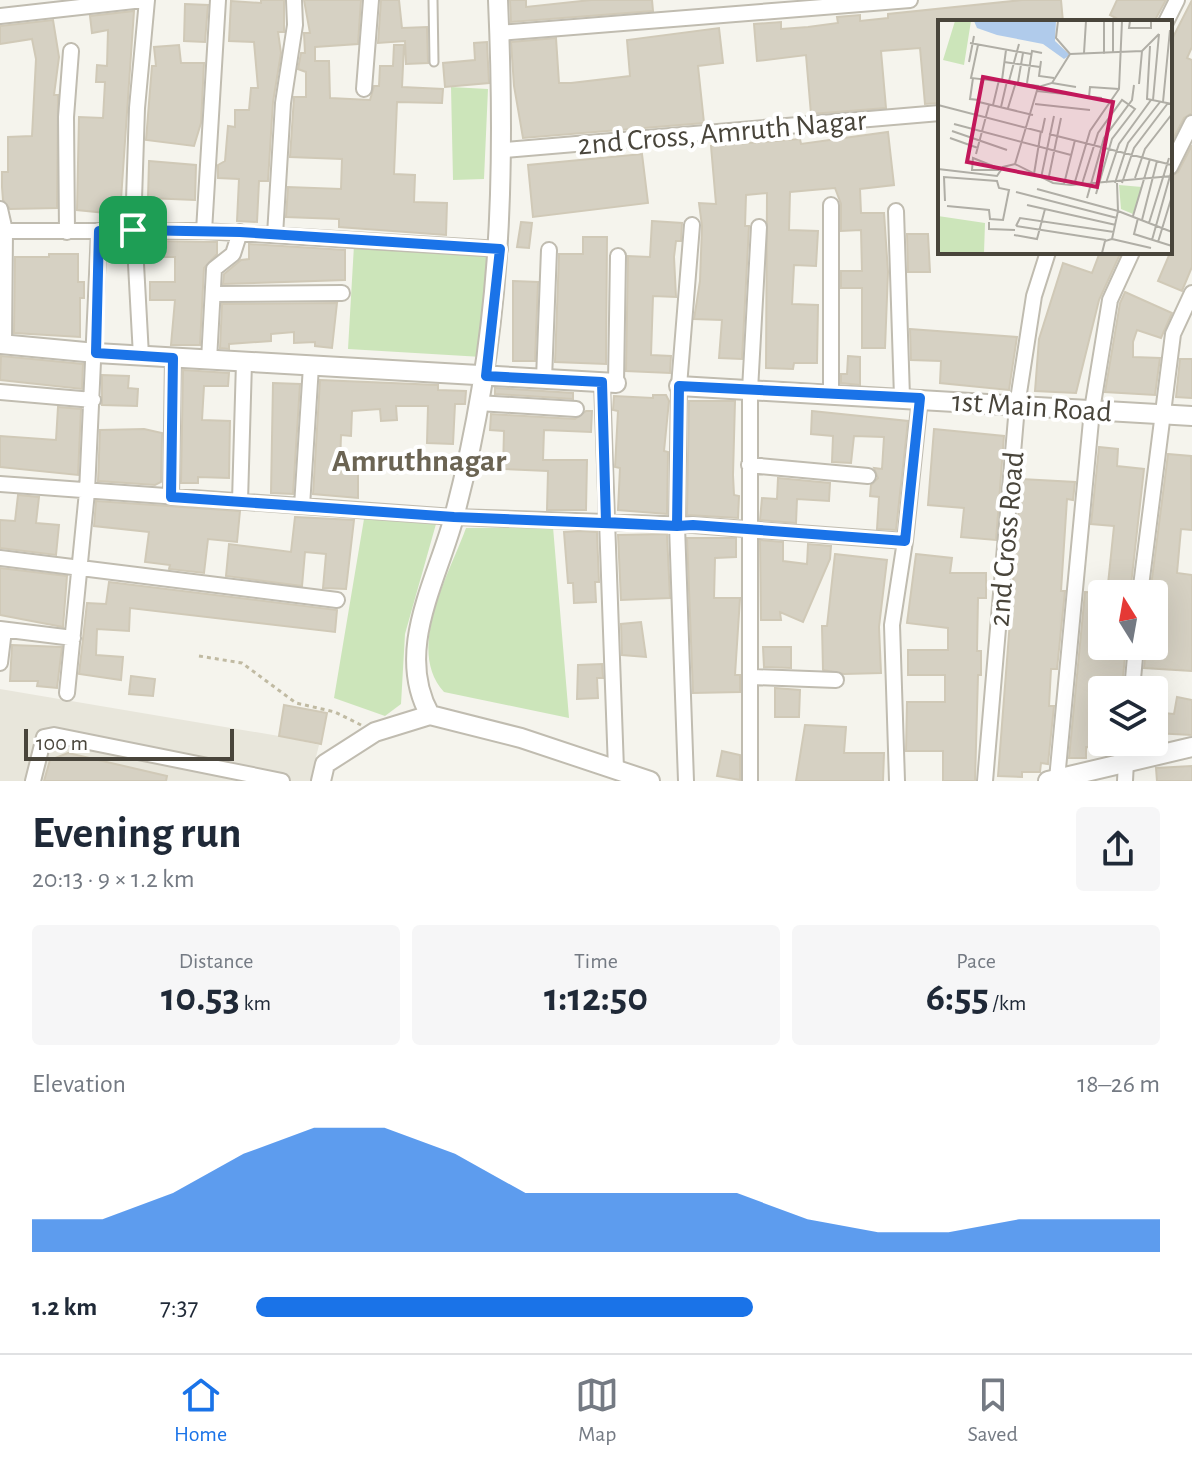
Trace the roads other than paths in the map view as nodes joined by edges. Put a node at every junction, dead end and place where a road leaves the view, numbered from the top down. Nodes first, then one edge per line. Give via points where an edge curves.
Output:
1 (1, 0) edge
2 (145, 0) edge
3 (218, 0) edge
4 (294, 0) edge
5 (371, 0) edge
6 (433, 0) edge
7 (498, 0) edge
8 (910, 0) edge
9 (1177, 0) edge
10 (77, 4) edge
11 (1, 16) edge
12 (1167, 20) edge
13 (499, 33) junction
14 (71, 51) dead end
15 (434, 62) dead end
16 (364, 89) dead end
17 (938, 113) edge
18 (1192, 123) edge
19 (504, 150) junction
20 (1172, 163) edge
21 (831, 205) dead end
22 (896, 211) dead end
23 (0, 212) edge
24 (692, 225) dead end
25 (759, 227) dead end
26 (133, 230) junction
27 (5, 231) junction
28 (99, 231) junction
29 (204, 231) junction
30 (67, 232) junction
31 (240, 232) junction
32 (275, 235) junction
33 (500, 249) junction
34 (549, 250) dead end
35 (1047, 254) edge
36 (1131, 254) edge
37 (618, 256) dead end
38 (136, 264) dead end
39 (342, 293) dead end
40 (1192, 293) edge
41 (213, 294) junction
42 (2, 344) edge
43 (96, 353) junction
44 (141, 356) junction
45 (173, 358) junction
46 (209, 360) junction
47 (244, 362) junction
48 (311, 366) junction
49 (486, 376) junction
50 (544, 379) junction
51 (609, 383) junction
52 (679, 386) junction
53 (750, 390) junction
54 (0, 392) edge
55 (831, 393) junction
56 (911, 398) junction
57 (93, 400) junction
58 (478, 403) junction
59 (1017, 406) junction
60 (576, 409) dead end
61 (1092, 410) junction
62 (1162, 414) junction
63 (1192, 416) edge
64 (749, 465) junction
65 (868, 476) dead end
66 (0, 484) edge
67 (87, 492) junction
68 (171, 497) junction
69 (240, 501) junction
70 (302, 506) junction
71 (454, 517) junction
72 (606, 522) junction
73 (677, 526) junction
74 (749, 530) junction
75 (905, 541) junction
76 (0, 558) edge
77 (80, 569) junction
78 (1142, 580) edge
79 (337, 600) dead end
80 (2, 629) edge
81 (73, 638) junction
82 (0, 663) edge
83 (752, 677) junction
84 (836, 680) dead end
85 (67, 693) dead end
86 (430, 715) junction
87 (1192, 747) edge
88 (616, 769) junction
89 (1125, 772) edge
90 (1053, 780) edge
91 (33, 781) edge
92 (282, 781) edge
93 (321, 781) edge
94 (650, 781) edge
95 (686, 781) edge
96 (750, 781) edge
97 (897, 781) edge
98 (985, 781) edge

1 - 11 street
2 - 10 street
2 - 26 street
3 - 29 street
4 - 32 street
5 - 16 street
6 - 15 lane
7 - 13 street
8 - 13 street
9 - 12 street
10 - 11 street
13 - 19 street
14 - 30 street
17 - 19 street, 2nd Cross, Amruth Nagar
18 - 20 street
19 - 33 street
21 - 55 street
22 - 56 street
23 - 27 street
24 - 52 street
25 - 53 street
26 - 28 street
26 - 29 street
27 - 30 street
27 - 42 street
28 - 30 street
28 - 43 street
29 - 31 street
31 - 32 street
31 - 41 street via 233,254 214,269
32 - 33 street
33 - 49 street
34 - 50 street
35 - 59 street, 2nd Cross Road via 1034,296
36 - 61 street via 1110,300
37 - 51 street
38 - 44 street
39 - 41 street
40 - 62 street via 1173,334
41 - 46 street
42 - 43 street
43 - 44 street
43 - 57 street
44 - 45 street
45 - 46 street
45 - 68 street
46 - 47 street
47 - 48 street
47 - 69 street
48 - 49 street
48 - 70 street
49 - 50 street
49 - 58 street
50 - 51 street
51 - 72 street
52 - 53 street, 1st Main Road
52 - 73 street
53 - 55 street, 1st Main Road
53 - 64 street
54 - 57 street
55 - 56 street, 1st Main Road
56 - 59 street, 1st Main Road
56 - 75 street
57 - 67 street
58 - 60 street
58 - 71 street
59 - 61 street, 1st Main Road
59 - 98 street, 2nd Cross Road
61 - 62 street, 1st Main Road
61 - 90 street
62 - 63 street, 1st Main Road
62 - 78 street
64 - 65 street
64 - 74 street
66 - 67 street
67 - 68 street
67 - 77 street
68 - 69 street
69 - 70 street
70 - 71 street
71 - 72 street
71 - 86 street via 420,624 413,668 419,697
72 - 73 street
72 - 88 street
73 - 74 street
73 - 95 street
74 - 75 street
74 - 83 street
75 - 97 street via 892,625
76 - 77 street
77 - 79 street
77 - 81 street
80 - 81 street
80 - 82 street
81 - 85 street
83 - 84 street
83 - 96 street
86 - 88 street
86 - 93 street via 375,732 325,764
87 - 89 street
88 - 94 street
89 - 90 street
91 - 92 street via 44,737 54,735

